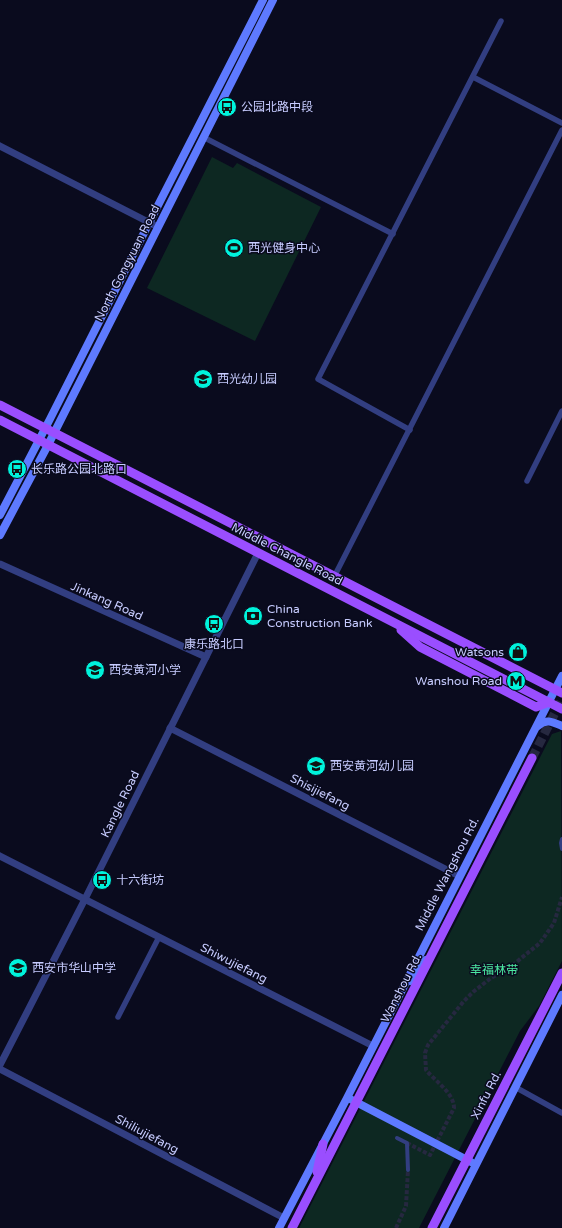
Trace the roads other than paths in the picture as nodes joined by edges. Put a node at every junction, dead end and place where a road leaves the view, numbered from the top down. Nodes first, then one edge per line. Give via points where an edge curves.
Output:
1 (264, 0) edge
2 (273, 0) edge
3 (501, 21) dead end
4 (473, 77) junction
5 (562, 123) edge
6 (562, 130) edge
7 (203, 137) junction
8 (0, 146) edge
9 (149, 222) junction
10 (158, 227) junction
11 (393, 234) junction
12 (0, 405) edge
13 (562, 411) edge
14 (0, 420) edge
15 (45, 428) junction
16 (410, 430) junction
17 (54, 433) junction
18 (39, 440) junction
19 (48, 445) junction
20 (527, 481) dead end
21 (0, 515) edge
22 (0, 535) edge
23 (258, 553) junction
24 (0, 564) edge
25 (334, 577) junction
26 (369, 594) junction
27 (363, 607) junction
28 (206, 658) junction
29 (562, 676) edge
30 (558, 691) edge
31 (549, 702) junction
32 (562, 709) edge
33 (562, 726) edge
34 (170, 728) junction
35 (535, 728) junction
36 (532, 758) tunnel mouth
37 (562, 839) edge
38 (562, 849) edge
39 (0, 856) edge
40 (459, 876) junction
41 (85, 899) junction
42 (159, 937) junction
43 (435, 948) junction
44 (562, 973) edge
45 (562, 996) edge
46 (397, 998) junction
47 (118, 1017) dead end
48 (373, 1046) junction
49 (0, 1065) edge
50 (0, 1069) edge
51 (515, 1088) junction
52 (347, 1098) junction
53 (356, 1103) junction
54 (562, 1113) edge
55 (397, 1138) dead end
56 (323, 1144) junction
57 (466, 1160) junction
58 (475, 1164) junction
59 (408, 1170) tunnel mouth
60 (315, 1183) junction
61 (284, 1218) junction
62 (279, 1228) edge
63 (292, 1228) edge
64 (432, 1228) edge
65 (444, 1228) edge

1 - 9 main road, North Gongyuan Road
2 - 7 main road, North Gongyuan Road
3 - 4 street
4 - 5 street
4 - 11 street
6 - 16 street
7 - 10 main road, North Gongyuan Road
7 - 11 street
8 - 9 street
9 - 10 street
9 - 15 main road, North Gongyuan Road
10 - 17 main road, North Gongyuan Road
11 - 16 street via 318,379
12 - 15 main road, Middle Changle Road
13 - 20 street
14 - 18 main road, Middle Changle Road
15 - 17 main road, Middle Changle Road
15 - 18 main road, North Gongyuan Road
16 - 25 street
17 - 19 main road, North Gongyuan Road
17 - 25 main road, Middle Changle Road
18 - 19 main road, Middle Changle Road
18 - 21 main road, North Gongyuan Road
19 - 22 main road, North Gongyuan Road
19 - 23 main road, Middle Changle Road
23 - 27 main road, Middle Changle Road
23 - 28 street, Kangle Road
24 - 28 street, Jinkang Road
25 - 26 main road, Middle Changle Road
26 - 27 main road
26 - 30 main road, Middle Changle Road
27 - 31 main road, Middle Changle Road
28 - 34 street, Kangle Road
29 - 30 main road, Middle Wangshou Rd.
30 - 31 main road, Middle Wangshou Rd.
31 - 32 main road, Middle Changle Road
31 - 35 main road, Middle Wangshou Rd.
33 - 35 main road via 545,721
34 - 40 street, Shisijiefang
34 - 41 street, Kangle Road
35 - 40 main road, Middle Wangshou Rd.
36 - 43 main road, Wanshou Rd.
37 - 38 street
39 - 41 street, Shiwujiefang
40 - 46 main road, Middle Wangshou Rd.
41 - 42 street, Shiwujiefang
41 - 49 street, Kangle Road
42 - 47 street
42 - 48 street, Shiwujiefang
43 - 46 main road
43 - 53 main road, Wanshou Rd.
44 - 57 main road, Xinfu Rd.
45 - 51 main road
46 - 48 main road, Middle Wangshou Rd.
48 - 52 main road, Middle Wangshou Rd.
50 - 61 street, Shiliujiefang
51 - 54 street
51 - 58 main road
52 - 53 main road
52 - 56 main road, Middle Wangshou Rd.
53 - 57 main road
53 - 60 main road, Wanshou Rd.
55 - 59 street via 407,1143
56 - 60 main road
56 - 61 main road, Middle Wangshou Rd.
57 - 58 main road
57 - 64 main road, Xinfu Rd.
58 - 65 main road
60 - 63 main road, Wanshou Rd.
61 - 62 main road, Middle Wangshou Rd.

